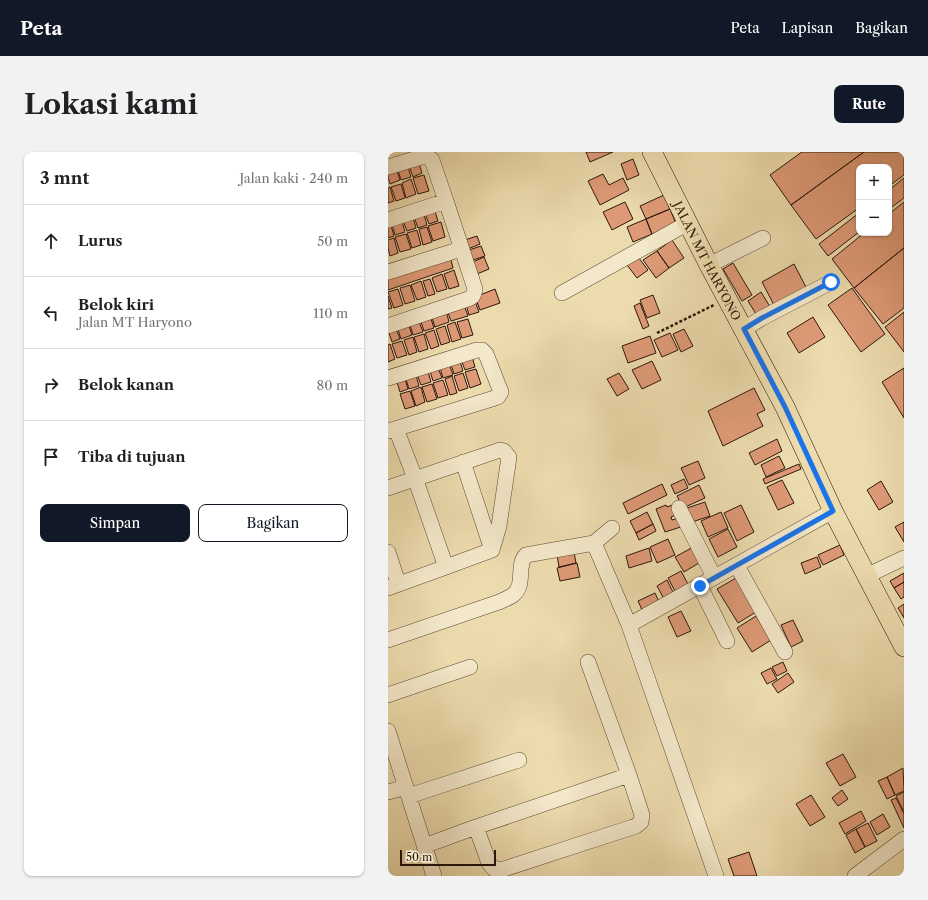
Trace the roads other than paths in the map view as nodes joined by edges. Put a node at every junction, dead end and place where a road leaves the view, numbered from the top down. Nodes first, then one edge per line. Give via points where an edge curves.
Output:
1 (652, 152) edge
2 (388, 167) edge
3 (446, 201) junction
4 (388, 220) edge
5 (688, 223) junction
6 (763, 238) dead end
7 (461, 249) junction
8 (709, 265) junction
9 (388, 272) edge
10 (831, 282) dead end
11 (562, 293) dead end
12 (388, 326) edge
13 (744, 329) junction
14 (388, 378) edge
15 (392, 430) edge
16 (463, 462) junction
17 (415, 478) junction
18 (388, 488) edge
19 (679, 508) dead end
20 (833, 511) junction
21 (612, 528) dead end
22 (594, 543) junction
23 (492, 550) junction
24 (388, 552) edge
25 (904, 558) edge
26 (737, 566) junction
27 (446, 567) junction
28 (866, 576) junction
29 (714, 577) junction
30 (393, 586) edge
31 (700, 586) junction
32 (629, 625) junction
33 (388, 640) edge
34 (727, 641) dead end
35 (904, 648) edge
36 (785, 652) dead end
37 (588, 662) dead end
38 (470, 667) dead end
39 (388, 695) edge
40 (388, 731) edge
41 (519, 760) dead end
42 (629, 775) junction
43 (388, 792) edge
44 (407, 792) junction
45 (476, 827) junction
46 (904, 839) edge
47 (424, 846) junction
48 (434, 876) edge
49 (716, 876) edge
50 (855, 876) edge

1 - 5 main road, JALAN MT HARYONO
2 - 3 street via 428,157 432,160
3 - 4 street
3 - 7 street
5 - 8 main road, JALAN MT HARYONO
5 - 11 street
6 - 8 street
7 - 9 street
7 - 12 street via 475,289 472,297
8 - 13 main road, JALAN MT HARYONO
10 - 13 street
13 - 20 main road, JALAN MT HARYONO via 785,407
14 - 15 street via 482,350 501,392 498,398
15 - 17 street
16 - 17 street
16 - 23 street
16 - 23 street via 500,450 509,457 499,526
17 - 18 street
17 - 27 street
19 - 29 street
20 - 26 street
20 - 28 main road, JALAN MT HARYONO
21 - 22 street
22 - 32 street
22 - 33 street via 526,556 522,563 519,589 512,596
23 - 27 street
24 - 30 street
25 - 28 street
26 - 29 street
26 - 36 street
27 - 30 street
28 - 35 main road, JALAN MT HARYONO
29 - 31 street
31 - 32 street
31 - 34 street
32 - 49 street
37 - 42 street
38 - 39 street
40 - 44 street
41 - 44 street
42 - 45 street
42 - 45 street via 642,815 641,822 636,826 501,870 489,863
43 - 44 street
44 - 47 street
45 - 47 street
46 - 50 street
47 - 48 street

